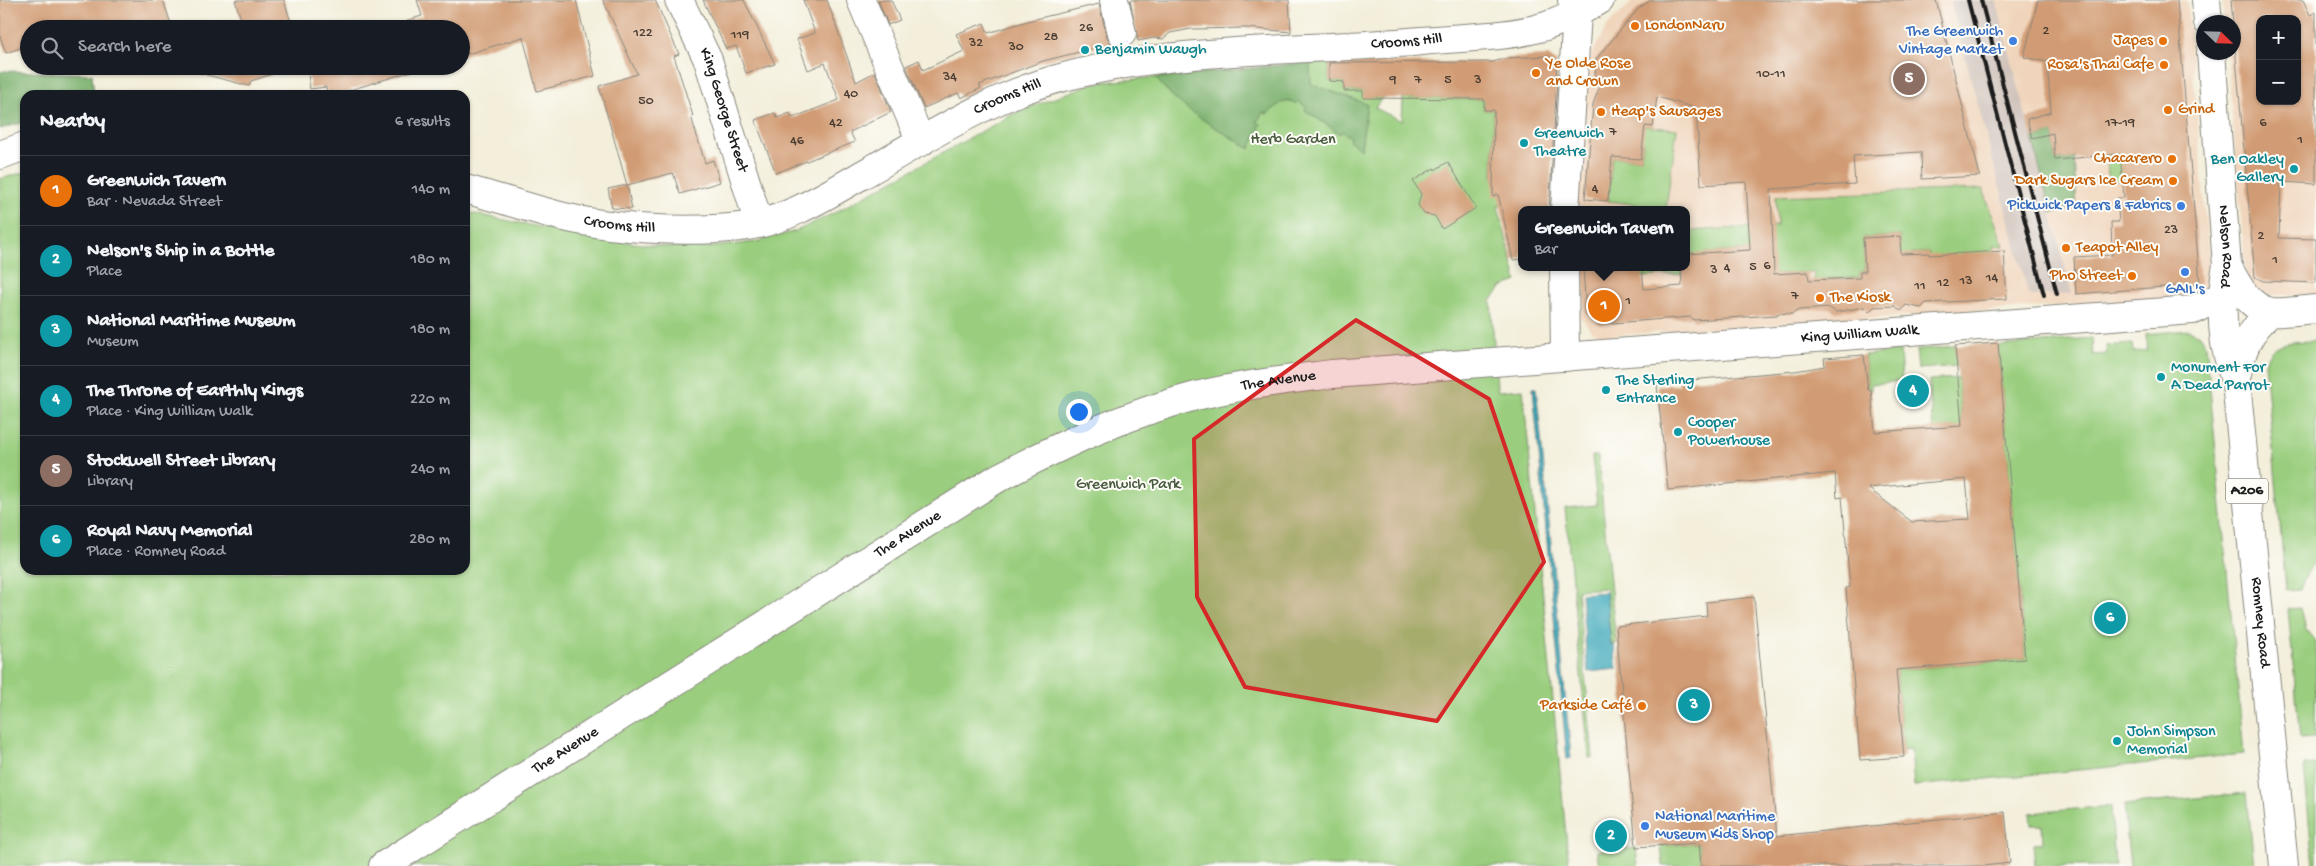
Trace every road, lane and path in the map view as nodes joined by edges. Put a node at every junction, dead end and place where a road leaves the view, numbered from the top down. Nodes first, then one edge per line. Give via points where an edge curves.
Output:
1 (679, 0) edge
2 (861, 0) edge
3 (1114, 0) edge
4 (2206, 0) edge
5 (1583, 4) edge
6 (2207, 15) edge
7 (1122, 33) dead end
8 (2212, 60) edge
9 (922, 142) junction
10 (20, 148) edge
11 (0, 155) edge
12 (470, 189) edge
13 (1565, 206) edge
14 (758, 224) junction
15 (2227, 265) junction
16 (1564, 271) edge
17 (2222, 296) junction
18 (2316, 309) edge
19 (2271, 312) junction
20 (1565, 357) junction
21 (1495, 361) joint
22 (2236, 378) junction
23 (383, 866) edge
24 (2284, 866) edge

1 - 14 street, King George Street via 708,60
2 - 9 street
3 - 7 street
4 - 6 street
5 - 9 street, Crooms Hill via 1546,26 1511,32 1368,46 1214,52 1129,62 1065,76 1011,95
5 - 13 street
8 - 15 street, Nelson Road / A206
9 - 14 street, Crooms Hill via 838,189
10 - 11 street
12 - 14 street, Crooms Hill via 559,216 629,226 687,230
15 - 17 street, Nelson Road / A206
15 - 19 street via 2246,297
16 - 20 street
17 - 20 street, King William Walk via 2193,310 2183,311
17 - 22 street, Nelson Road / A206 via 2225,344
18 - 19 street
19 - 22 street, A206 via 2250,335 2242,350
20 - 21 street, King William Walk
21 - 23 street, The Avenue via 1332,374 1237,388 1134,416 1058,447 998,478
22 - 24 street, Romney Road / A206

